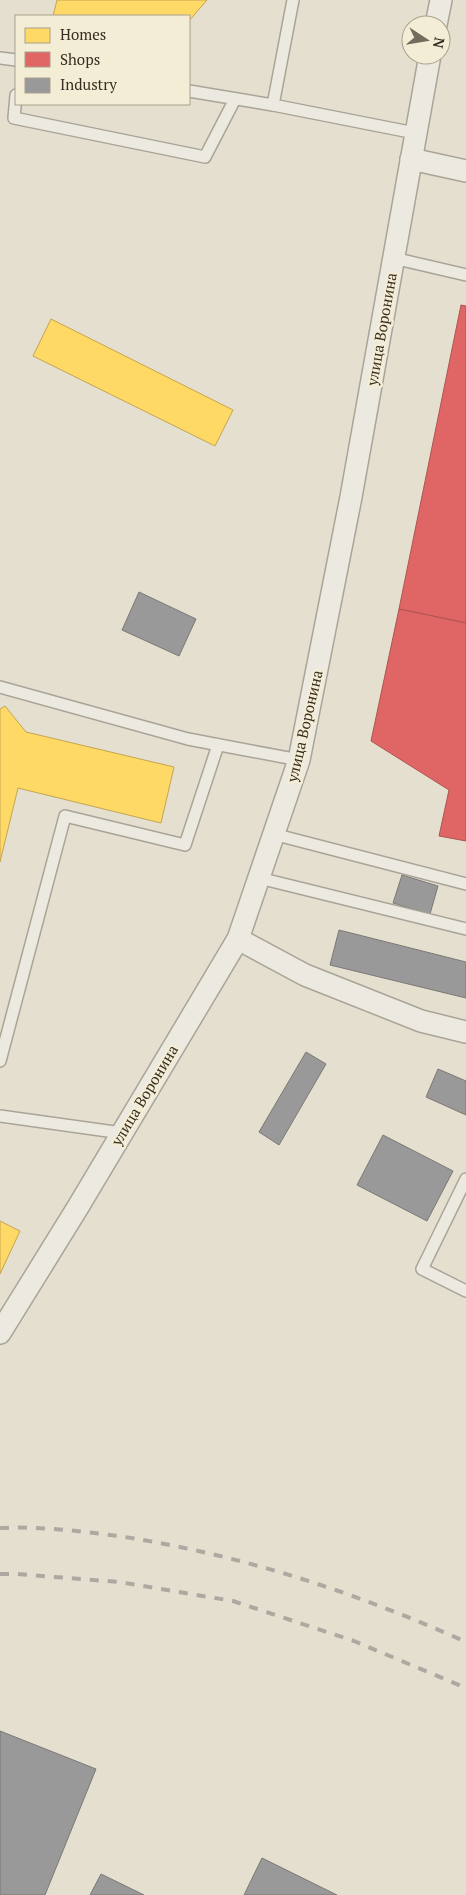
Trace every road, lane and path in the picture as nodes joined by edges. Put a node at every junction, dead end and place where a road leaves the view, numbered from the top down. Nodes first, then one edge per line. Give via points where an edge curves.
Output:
1 (293, 0) edge
2 (441, 0) edge
3 (438, 15) edge
4 (0, 58) edge
5 (15, 60) edge
6 (428, 65) edge
7 (190, 91) edge
8 (235, 99) junction
9 (15, 105) edge
10 (273, 106) junction
11 (415, 133) junction
12 (410, 159) junction
13 (466, 171) edge
14 (393, 258) junction
15 (466, 275) edge
16 (0, 687) edge
17 (218, 745) junction
18 (299, 760) junction
19 (274, 834) junction
20 (259, 878) junction
21 (466, 884) edge
22 (466, 929) edge
23 (238, 938) junction
24 (466, 1032) edge
25 (0, 1061) edge
26 (0, 1116) edge
27 (122, 1133) junction
28 (466, 1179) edge
29 (466, 1291) edge
30 (0, 1333) edge

1 - 10 lane
2 - 3 street
4 - 5 lane
6 - 11 street, улица Воронина
7 - 8 lane
8 - 9 lane via 205,157 14,118
8 - 10 lane
10 - 11 lane
11 - 12 street, улица Воронина
12 - 13 street
12 - 14 street, улица Воронина
14 - 15 lane
14 - 18 street, улица Воронина via 351,497
16 - 17 lane via 188,740
17 - 18 lane
17 - 25 lane via 184,845 65,816
18 - 19 street, улица Воронина
19 - 20 street, улица Воронина
19 - 21 lane
20 - 22 lane
20 - 23 street, улица Воронина
23 - 24 street via 323,982 420,1021
23 - 27 street, улица Воронина
26 - 27 lane
27 - 30 street, улица Воронина
28 - 29 lane via 422,1269

